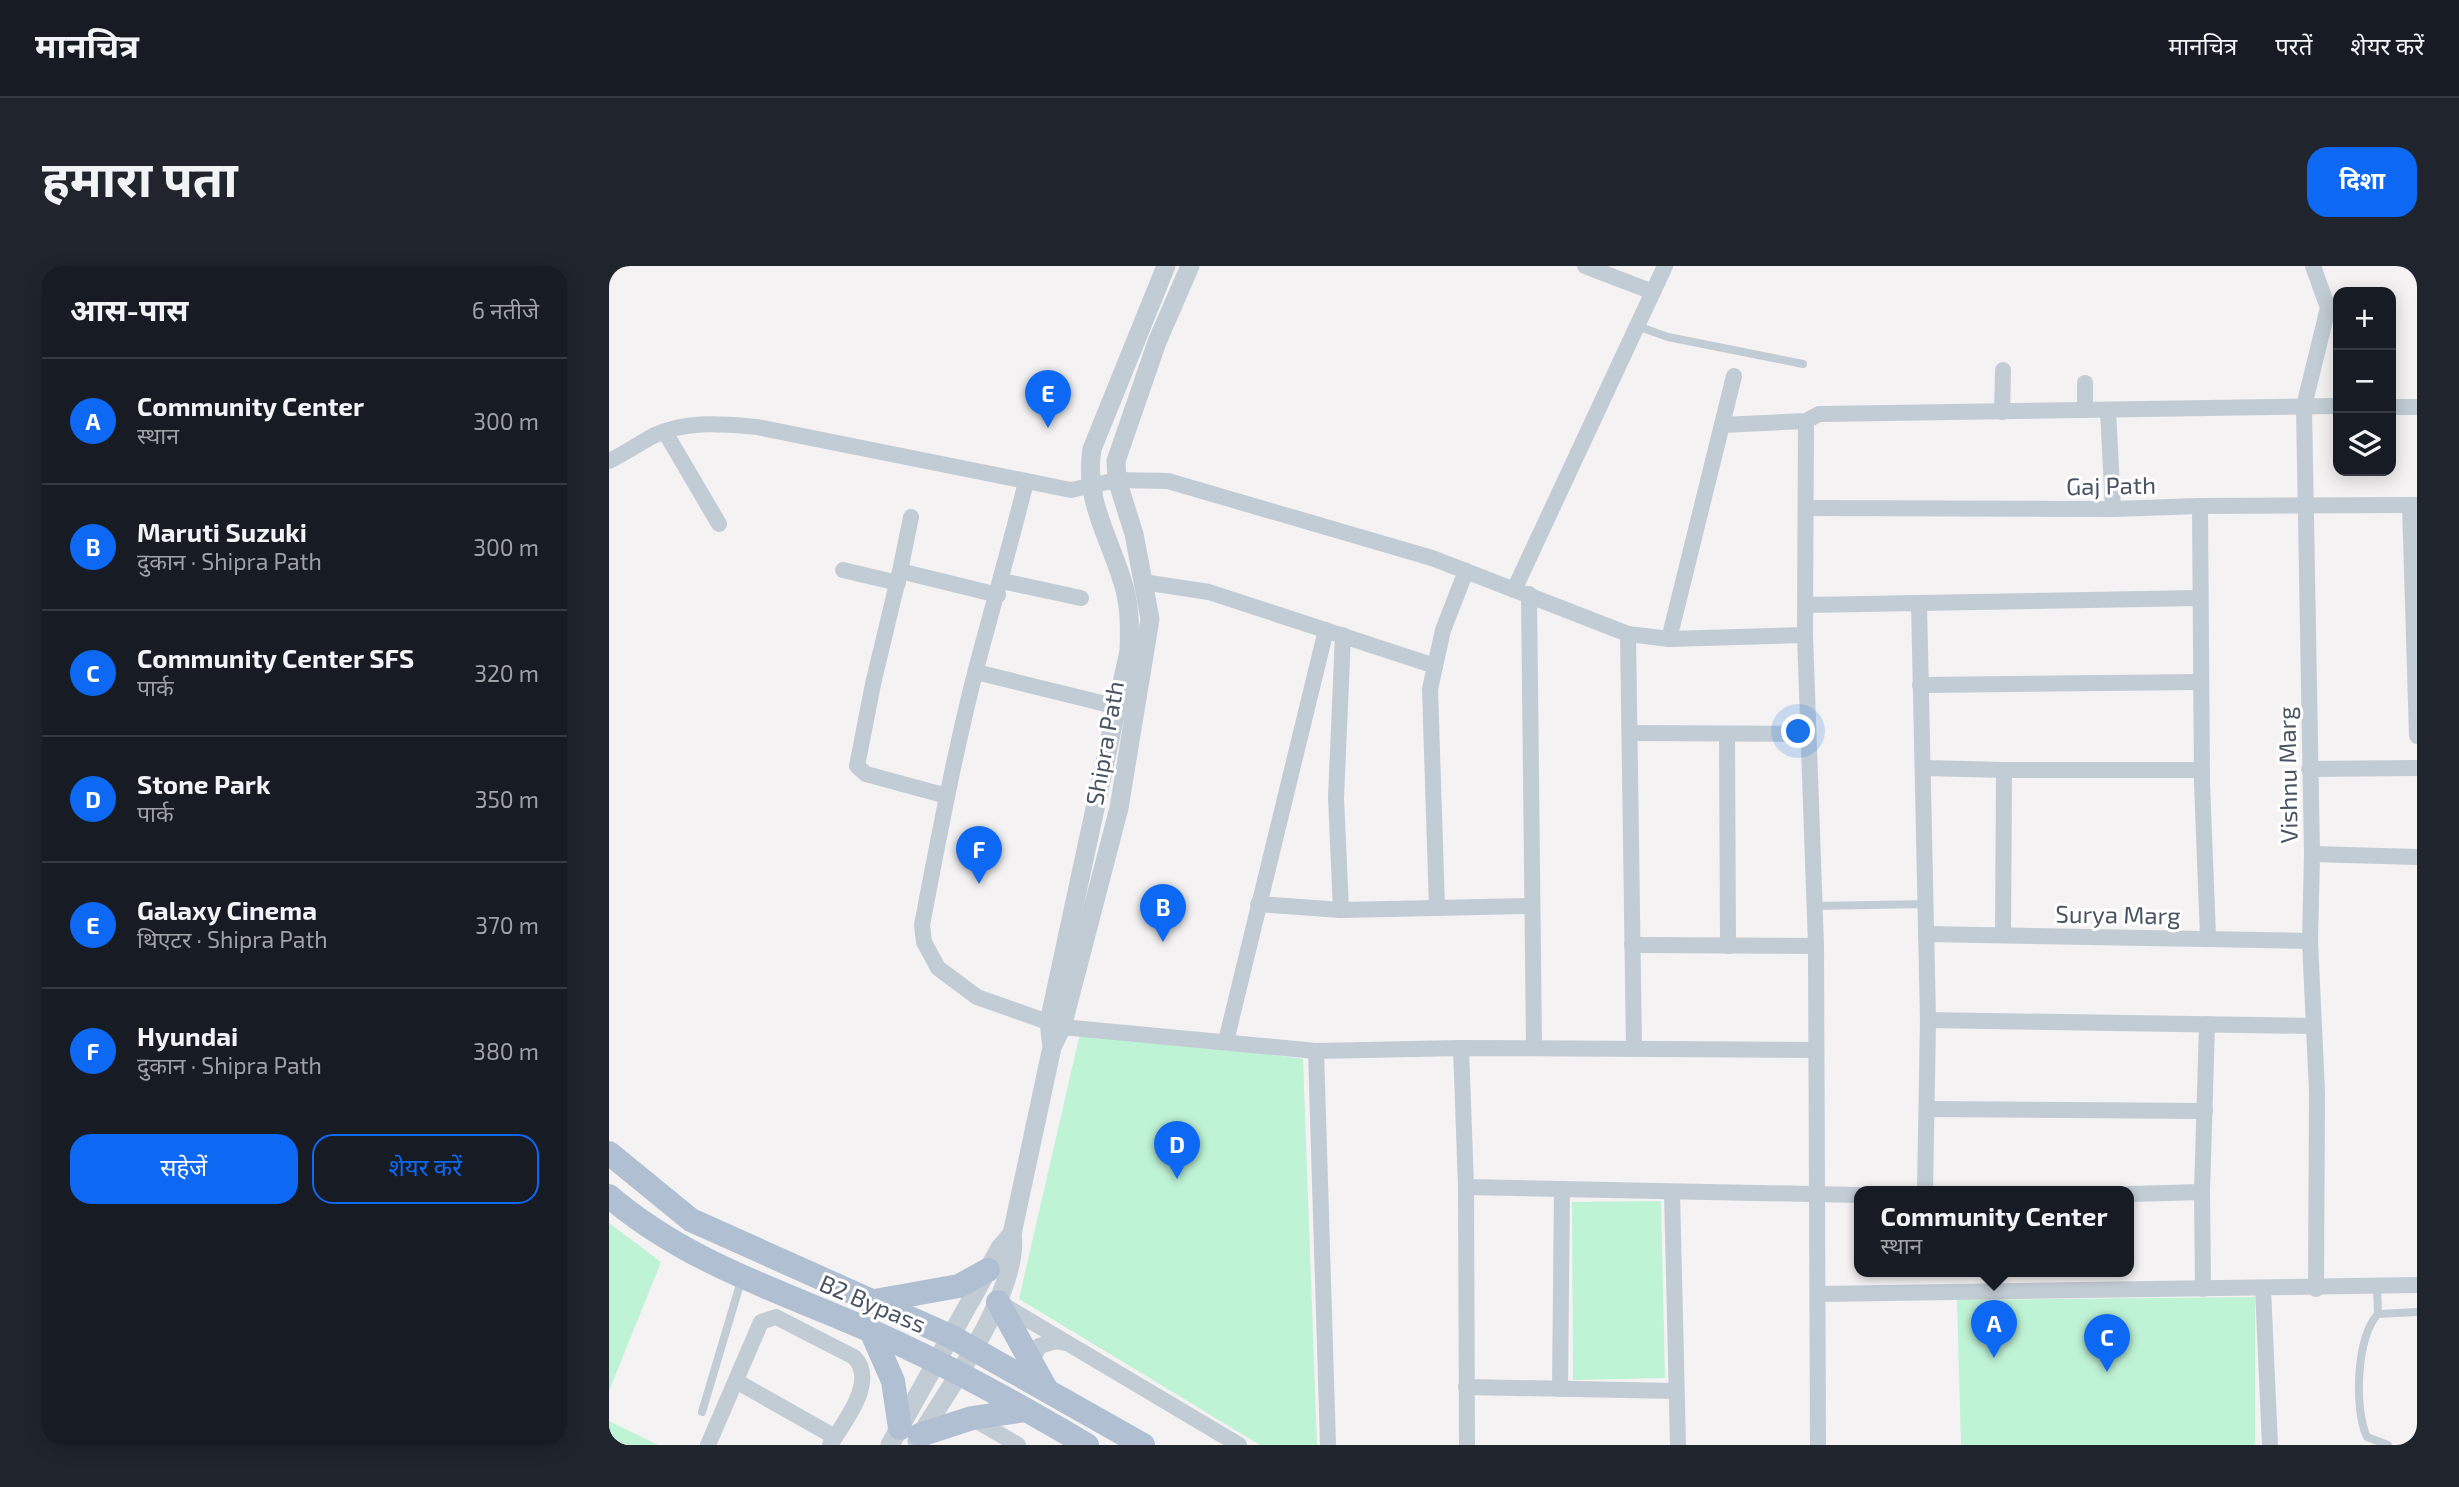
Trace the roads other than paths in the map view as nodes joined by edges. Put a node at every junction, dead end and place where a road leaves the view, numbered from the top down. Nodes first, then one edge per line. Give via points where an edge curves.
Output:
1 (1166, 266) edge
2 (1190, 266) edge
3 (1585, 266) edge
4 (1665, 266) edge
5 (2313, 266) edge
6 (1653, 292) junction
7 (1637, 326) junction
8 (1803, 364) dead end
9 (2003, 370) dead end
10 (1734, 376) dead end
11 (2085, 383) dead end
12 (2304, 406) junction
13 (2333, 406) edge
14 (2396, 407) edge
15 (2417, 407) edge
16 (2085, 410) junction
17 (2108, 410) junction
18 (2002, 412) junction
19 (1805, 421) junction
20 (1722, 425) junction
21 (665, 432) junction
22 (609, 461) edge
23 (1117, 480) junction
24 (1026, 482) junction
25 (1089, 486) junction
26 (2414, 505) edge
27 (2200, 506) junction
28 (2307, 506) junction
29 (1807, 508) junction
30 (2113, 509) junction
31 (911, 517) dead end
32 (719, 524) dead end
33 (843, 570) dead end
34 (1466, 571) junction
35 (899, 577) junction
36 (1143, 582) junction
37 (1000, 588) junction
38 (1521, 592) junction
39 (2416, 597) edge
40 (1081, 598) dead end
41 (2199, 598) junction
42 (1919, 603) junction
43 (1806, 605) junction
44 (1326, 630) junction
45 (1628, 634) junction
46 (1343, 635) junction
47 (1805, 635) junction
48 (1669, 639) junction
49 (1435, 666) junction
50 (976, 672) junction
51 (2201, 682) junction
52 (1920, 685) junction
53 (2416, 685) edge
54 (1115, 707) junction
55 (1135, 711) junction
56 (1631, 733) junction
57 (1807, 734) junction
58 (1727, 735) junction
59 (2417, 736) edge
60 (1924, 768) junction
61 (2417, 768) edge
62 (2309, 769) junction
63 (2004, 770) junction
64 (2202, 770) junction
65 (947, 796) junction
66 (2312, 854) junction
67 (2417, 857) edge
68 (1258, 904) junction
69 (1926, 904) junction
70 (1531, 906) junction
71 (1814, 906) junction
72 (1437, 908) junction
73 (1341, 910) junction
74 (1926, 934) junction
75 (2003, 935) junction
76 (2208, 937) junction
77 (2310, 941) junction
78 (1632, 945) junction
79 (1728, 946) junction
80 (1816, 946) junction
81 (1928, 1020) junction
82 (1055, 1024) junction
83 (2207, 1024) junction
84 (2312, 1026) junction
85 (1226, 1041) junction
86 (1461, 1048) junction
87 (1534, 1048) junction
88 (1634, 1049) junction
89 (1816, 1050) junction
90 (1315, 1051) junction
91 (1927, 1109) junction
92 (2205, 1111) junction
93 (609, 1153) edge
94 (1925, 1186) edge
95 (1466, 1187) junction
96 (1562, 1189) junction
97 (1672, 1192) junction
98 (2202, 1192) junction
99 (2134, 1194) edge
100 (1816, 1195) junction
101 (1854, 1195) edge
102 (609, 1196) edge
103 (1012, 1234) junction
104 (988, 1270) junction
105 (742, 1278) junction
106 (2025, 1281) edge
107 (2417, 1285) edge
108 (2377, 1287) junction
109 (2203, 1289) junction
110 (2263, 1289) junction
111 (2316, 1289) junction
112 (1819, 1294) junction
113 (998, 1301) junction
114 (869, 1302) junction
115 (2417, 1312) edge
116 (2378, 1314) junction
117 (871, 1331) junction
118 (962, 1342) junction
119 (1067, 1343) junction
120 (1031, 1363) junction
121 (948, 1368) junction
122 (736, 1381) junction
123 (1045, 1387) junction
124 (1466, 1387) junction
125 (1560, 1390) junction
126 (1676, 1391) junction
127 (1026, 1409) junction
128 (702, 1412) dead end
129 (972, 1418) junction
130 (906, 1438) edge
131 (833, 1441) edge
132 (708, 1445) edge
133 (1018, 1445) edge
134 (1087, 1445) edge
135 (1143, 1445) edge
136 (1238, 1445) edge
137 (1328, 1445) edge
138 (1467, 1445) edge
139 (1678, 1445) edge
140 (1818, 1445) edge
141 (2270, 1445) edge
142 (2388, 1445) edge

1 - 25 street via 1092,449
2 - 23 street, Shipra Path via 1157,342 1116,461
3 - 6 street
4 - 6 street
5 - 12 street, Vishnu Marg via 2328,308
6 - 7 street
7 - 8 lane via 1668,337
7 - 38 street
9 - 18 street
10 - 20 street
11 - 16 street
12 - 13 street
12 - 17 street
12 - 28 street, Vishnu Marg
14 - 15 street
16 - 17 street
16 - 18 street
17 - 30 street
18 - 19 street via 1819,414
19 - 20 street
19 - 29 street
20 - 48 street
21 - 22 street
21 - 24 street via 695,424 757,427
21 - 32 street
23 - 25 street
23 - 34 street via 1168,481
23 - 36 street, Shipra Path
24 - 25 street via 1071,490
24 - 37 street
25 - 54 street via 1123,583 1131,624
26 - 28 street, Gaj Path
26 - 39 street
27 - 28 street, Gaj Path
27 - 30 street, Gaj Path
27 - 41 street
28 - 62 street, Vishnu Marg
29 - 30 street, Gaj Path
29 - 43 street
31 - 35 street
33 - 35 street
34 - 38 street
34 - 49 street via 1443,630
35 - 37 street
35 - 65 street via 857,766 866,774
36 - 44 street via 1209,592
36 - 55 street, Shipra Path via 1150,619
37 - 40 street
37 - 50 street
38 - 45 street
38 - 70 street
39 - 53 street
41 - 42 street
41 - 51 street
42 - 43 street
42 - 52 street
43 - 47 street
44 - 46 street
44 - 68 street
45 - 48 street
45 - 56 street
46 - 49 street
46 - 73 street via 1336,798
47 - 48 street
47 - 57 street
49 - 72 street via 1430,689
50 - 54 street
50 - 65 street
51 - 52 street
51 - 64 street
52 - 60 street
53 - 59 street
54 - 55 street
54 - 82 street
55 - 82 street, Shipra Path via 1119,808
56 - 58 street
56 - 78 street
57 - 58 street
57 - 71 street
58 - 79 street
60 - 63 street
60 - 69 street
61 - 62 street
62 - 66 street, Vishnu Marg
63 - 64 street
63 - 75 street
64 - 76 street
65 - 82 street via 922,925 924,942 938,968 977,997
66 - 67 street
66 - 77 street, Vishnu Marg
68 - 73 street
68 - 85 street
69 - 71 lane
69 - 74 street
70 - 72 street
70 - 87 street
71 - 80 street
72 - 73 street
74 - 75 street, Surya Marg
74 - 81 street
75 - 76 street, Surya Marg
76 - 77 street, Surya Marg
77 - 84 street, Vishnu Marg
78 - 79 street
78 - 88 street
79 - 80 street
80 - 89 street
81 - 83 street
81 - 91 street
82 - 85 street
82 - 103 street, Shipra Path
83 - 84 street
83 - 92 street
84 - 111 street, Vishnu Marg
85 - 90 street
86 - 87 street
86 - 90 street
86 - 95 street
87 - 88 street
88 - 89 street
89 - 100 street
90 - 137 street
91 - 92 street
91 - 94 street
92 - 98 street
93 - 114 main road, B2 Bypass via 691,1220
95 - 96 street
95 - 124 street
96 - 97 street
96 - 125 street
97 - 100 street
97 - 126 street
98 - 99 street
98 - 109 street
100 - 101 street
100 - 112 street
102 - 105 main road via 672,1243
103 - 104 street, Shipra Path
103 - 113 street, Shipra Path via 1015,1253
104 - 114 main road via 960,1286
104 - 118 street, Shipra Path
105 - 117 main road
105 - 128 lane
106 - 109 street
106 - 112 street
107 - 108 street
108 - 111 street
108 - 116 lane
109 - 110 street
110 - 111 street
110 - 141 street
112 - 140 street
113 - 118 street, Shipra Path
113 - 119 street
113 - 120 main road
114 - 118 main road, B2 Bypass
115 - 116 lane
116 - 142 lane via 2364,1336 2361,1425 2367,1437
117 - 121 main road
117 - 130 main road via 893,1381
118 - 121 street, Shipra Path
118 - 123 main road, B2 Bypass
119 - 120 street via 1039,1346
119 - 136 street
120 - 123 main road
121 - 127 main road
121 - 130 street, Shipra Path
122 - 131 street
122 - 131 street via 761,1322 767,1318 776,1317 854,1357 865,1375 853,1409
122 - 132 street
123 - 135 main road, B2 Bypass
124 - 125 street
124 - 138 street
125 - 126 street
126 - 139 street
127 - 129 main road
127 - 134 main road
129 - 130 main road
129 - 133 street

